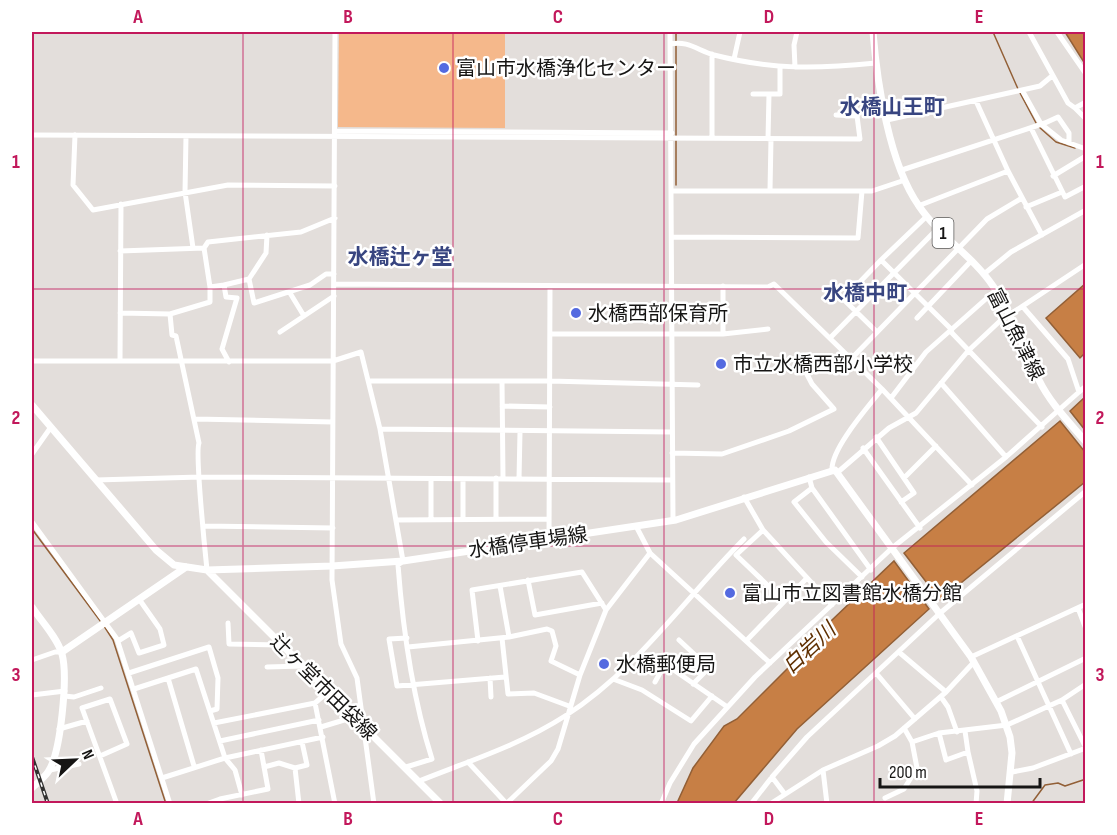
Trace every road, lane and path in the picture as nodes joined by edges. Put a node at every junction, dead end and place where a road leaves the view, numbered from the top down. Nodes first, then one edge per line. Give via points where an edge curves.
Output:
1 (335, 32) edge
2 (670, 32) edge
3 (740, 32) edge
4 (798, 32) edge
5 (873, 32) edge
6 (1029, 32) edge
7 (1058, 32) edge
8 (671, 44) junction
9 (712, 54) junction
10 (734, 59) junction
11 (876, 63) junction
12 (780, 67) junction
13 (795, 67) junction
14 (1086, 74) edge
15 (1052, 76) junction
16 (1022, 90) junction
17 (753, 94) dead end
18 (769, 94) junction
19 (976, 101) junction
20 (1086, 102) edge
21 (1075, 108) junction
22 (836, 115) dead end
23 (1086, 119) edge
24 (887, 120) junction
25 (1041, 124) junction
26 (1032, 128) junction
27 (335, 134) junction
28 (32, 135) edge
29 (75, 135) junction
30 (186, 136) junction
31 (672, 136) junction
32 (712, 138) junction
33 (769, 139) junction
34 (993, 139) junction
35 (1069, 143) junction
36 (1086, 149) edge
37 (1086, 156) edge
38 (902, 170) junction
39 (1008, 171) junction
40 (1053, 176) junction
41 (905, 180) junction
42 (335, 186) junction
43 (1086, 186) edge
44 (770, 190) junction
45 (672, 191) junction
46 (862, 191) junction
47 (185, 192) junction
48 (1062, 192) junction
49 (1022, 198) junction
50 (121, 204) junction
51 (918, 206) junction
52 (1026, 207) junction
53 (1086, 210) edge
54 (927, 216) junction
55 (335, 218) junction
56 (938, 228) junction
57 (267, 235) junction
58 (1042, 235) junction
59 (672, 237) junction
60 (193, 248) junction
61 (204, 248) junction
62 (958, 249) junction
63 (120, 251) junction
64 (881, 260) junction
65 (971, 261) junction
66 (1086, 264) edge
67 (894, 273) junction
68 (334, 274) junction
69 (984, 274) junction
70 (249, 279) junction
71 (334, 284) junction
72 (224, 285) junction
73 (550, 286) junction
74 (672, 286) junction
75 (723, 286) junction
76 (210, 287) junction
77 (855, 287) dead end
78 (996, 290) junction
79 (290, 293) junction
80 (916, 293) junction
81 (334, 297) junction
82 (840, 297) dead end
83 (928, 306) junction
84 (1023, 307) junction
85 (856, 311) junction
86 (120, 313) junction
87 (1010, 313) junction
88 (170, 314) junction
89 (304, 316) junction
90 (917, 318) dead end
91 (768, 329) dead end
92 (951, 329) junction
93 (280, 332) dead end
94 (877, 332) junction
95 (550, 334) junction
96 (723, 334) junction
97 (671, 335) junction
98 (831, 337) junction
99 (968, 351) junction
100 (851, 359) junction
101 (32, 361) edge
102 (120, 361) junction
103 (333, 361) junction
104 (800, 361) dead end
105 (181, 362) junction
106 (229, 362) junction
107 (369, 381) junction
108 (502, 381) junction
109 (550, 381) junction
110 (671, 383) junction
111 (941, 383) junction
112 (699, 386) dead end
113 (1086, 386) edge
114 (882, 388) junction
115 (1079, 392) junction
116 (891, 398) junction
117 (32, 405) edge
118 (502, 406) junction
119 (550, 407) junction
120 (1060, 412) junction
121 (195, 419) junction
122 (909, 419) junction
123 (333, 422) junction
124 (51, 427) junction
125 (1042, 427) junction
126 (380, 429) junction
127 (503, 432) junction
128 (520, 432) junction
129 (550, 432) junction
130 (672, 432) junction
131 (876, 437) junction
132 (1086, 442) edge
133 (936, 447) junction
134 (863, 448) junction
135 (672, 453) junction
136 (32, 454) edge
137 (1006, 457) junction
138 (835, 470) junction
139 (201, 477) junction
140 (810, 477) junction
141 (500, 478) junction
142 (519, 478) junction
143 (904, 478) junction
144 (333, 479) junction
145 (389, 479) junction
146 (430, 479) junction
147 (463, 479) junction
148 (550, 479) junction
149 (96, 480) junction
150 (671, 480) junction
151 (972, 485) junction
152 (812, 488) junction
153 (1086, 490) edge
154 (744, 497) junction
155 (901, 502) junction
156 (463, 519) junction
157 (496, 519) junction
158 (549, 519) junction
159 (396, 520) junction
160 (431, 520) junction
161 (673, 520) junction
162 (32, 522) edge
163 (204, 526) junction
164 (636, 526) junction
165 (333, 528) junction
166 (920, 528) junction
167 (763, 530) junction
168 (549, 539) junction
169 (744, 539) dead end
170 (894, 551) junction
171 (650, 553) junction
172 (734, 553) junction
173 (403, 561) junction
174 (332, 566) junction
175 (186, 567) junction
176 (207, 570) junction
177 (871, 570) junction
178 (862, 577) junction
179 (807, 578) junction
180 (528, 580) junction
181 (500, 586) junction
182 (694, 593) junction
183 (139, 599) junction
184 (784, 601) junction
185 (602, 603) junction
186 (1086, 604) edge
187 (832, 605) junction
188 (32, 607) edge
189 (1077, 608) junction
190 (606, 610) junction
191 (938, 612) junction
192 (105, 622) junction
193 (228, 623) dead end
194 (1086, 629) edge
195 (1017, 636) junction
196 (505, 637) junction
197 (407, 638) junction
198 (679, 640) dead end
199 (118, 641) junction
200 (478, 641) junction
201 (746, 641) junction
202 (281, 645) junction
203 (408, 647) junction
204 (62, 652) junction
205 (900, 653) junction
206 (1086, 658) edge
207 (973, 659) junction
208 (32, 660) edge
209 (770, 663) junction
210 (303, 666) junction
211 (267, 667) dead end
212 (129, 673) junction
213 (876, 673) junction
214 (580, 675) junction
215 (506, 677) junction
216 (168, 678) junction
217 (490, 678) junction
218 (613, 680) junction
219 (1038, 681) junction
220 (655, 682) dead end
221 (412, 684) junction
222 (693, 684) junction
223 (1086, 684) edge
224 (100, 688) dead end
225 (134, 689) junction
226 (1079, 690) junction
227 (329, 691) junction
228 (946, 692) junction
229 (65, 693) junction
230 (1086, 694) edge
231 (32, 695) edge
232 (712, 696) junction
233 (491, 697) dead end
234 (941, 697) junction
235 (1062, 700) junction
236 (996, 702) junction
237 (315, 703) junction
238 (569, 706) junction
239 (726, 706) junction
240 (1050, 706) junction
241 (210, 711) junction
242 (566, 715) junction
243 (354, 717) junction
244 (915, 719) junction
245 (87, 721) junction
246 (214, 723) junction
247 (320, 723) junction
248 (1007, 725) junction
249 (363, 726) junction
250 (904, 728) junction
251 (59, 729) junction
252 (965, 731) junction
253 (957, 732) junction
254 (939, 733) junction
255 (323, 737) junction
256 (220, 741) junction
257 (302, 742) junction
258 (912, 742) junction
259 (1086, 748) edge
260 (261, 750) junction
261 (968, 752) junction
262 (1071, 754) junction
263 (100, 756) junction
264 (225, 758) junction
265 (468, 762) junction
266 (79, 764) dead end
267 (194, 766) junction
268 (264, 767) junction
269 (406, 767) junction
270 (295, 768) junction
271 (50, 770) junction
272 (823, 770) junction
273 (1012, 772) junction
274 (772, 777) junction
275 (162, 778) junction
276 (419, 781) junction
277 (32, 788) edge
278 (784, 793) junction
279 (242, 795) junction
280 (885, 798) dead end
281 (221, 802) edge
282 (506, 803) edge
283 (117, 804) edge
284 (170, 804) edge
285 (206, 804) edge
286 (299, 804) edge
287 (334, 804) edge
288 (374, 804) edge
289 (441, 804) edge
290 (661, 804) edge
291 (751, 804) edge
292 (770, 804) edge
293 (827, 804) edge
294 (976, 804) edge
295 (1007, 804) edge

1 - 27 street
2 - 8 street
3 - 10 street
4 - 13 street
5 - 11 main road, 富山魚津線 / 1
6 - 15 street
7 - 14 street
8 - 9 street via 681,41
8 - 31 street
9 - 10 street
9 - 32 street
10 - 12 street
11 - 13 street
11 - 24 main road, 富山魚津線 / 1
12 - 13 street
12 - 18 street via 780,94
15 - 16 street via 1040,86
15 - 21 street
16 - 19 street
16 - 25 street
17 - 18 street
18 - 33 street
19 - 24 street
19 - 34 street
20 - 21 street
21 - 23 street
22 - 33 street via 857,116 860,139
24 - 38 main road, 富山魚津線 / 1
25 - 26 street
25 - 35 street
25 - 35 street via 1058,117 1069,133
26 - 34 street
26 - 40 street
27 - 30 street
27 - 31 street
27 - 42 street
28 - 29 street
29 - 30 street
29 - 50 street via 73,185 93,210
30 - 47 street
31 - 32 street
31 - 45 street
32 - 33 street
33 - 44 street
34 - 38 street
34 - 39 street
35 - 36 street
37 - 40 street
38 - 41 main road, 富山魚津線 / 1
39 - 49 street
39 - 51 street
40 - 48 street
41 - 46 street
41 - 51 main road, 富山魚津線 / 1
42 - 47 street via 228,185
42 - 55 street
43 - 48 street via 1065,197
44 - 45 street
44 - 46 street
45 - 59 street
46 - 59 street via 858,238
47 - 50 street
47 - 60 street
48 - 52 street
49 - 52 street
49 - 62 street via 987,219
50 - 63 street
51 - 54 main road, 富山魚津線 / 1
52 - 58 street
53 - 58 street
54 - 56 main road, 富山魚津線 / 1
54 - 64 street
55 - 57 street via 311,229
55 - 68 street
56 - 62 main road, 富山魚津線 / 1
56 - 67 street
57 - 61 street via 208,242
57 - 70 street via 266,253
58 - 69 street via 1011,252
59 - 74 street
60 - 61 street
60 - 63 street
61 - 76 street
62 - 65 main road, 富山魚津線 / 1
62 - 80 street
63 - 86 street
64 - 67 street
64 - 77 street
65 - 69 main road, 富山魚津線 / 1
65 - 83 street
66 - 84 street
67 - 80 street
67 - 85 street
68 - 71 street
68 - 79 street via 326,274
69 - 78 main road, 富山魚津線 / 1
70 - 72 street
70 - 79 street via 254,303
71 - 73 street
71 - 81 street
72 - 76 street
72 - 106 street via 226,297 237,298 222,349
73 - 74 street
73 - 95 street
74 - 75 street
74 - 97 street
75 - 96 street
75 - 98 street via 774,285
76 - 88 street via 210,302
78 - 87 main road, 富山魚津線 / 1
78 - 92 street
79 - 89 street
80 - 83 street
80 - 94 street
81 - 89 street
81 - 103 street
82 - 85 street
83 - 90 street
83 - 92 street
84 - 87 street
84 - 115 street via 1068,359
85 - 94 street
85 - 98 street
86 - 88 street
86 - 102 street
87 - 99 street
87 - 120 main road, 富山魚津線 / 1 via 1040,382
88 - 105 street
89 - 93 street
91 - 96 street
92 - 99 street
92 - 116 street via 926,352
94 - 100 street
95 - 97 street
95 - 109 street
96 - 97 street
97 - 110 street
98 - 100 street
99 - 111 street
99 - 125 street
100 - 114 street
101 - 102 street
102 - 105 street
103 - 106 street
103 - 107 street via 361,352
103 - 123 street
104 - 135 street via 812,384 834,409 789,431 722,454
105 - 106 street
105 - 121 street
107 - 108 street
107 - 126 street
108 - 109 street
108 - 118 street
109 - 110 street
109 - 119 street
110 - 112 street
110 - 130 street
111 - 122 street
111 - 137 street
113 - 115 street
114 - 116 street
114 - 138 street via 848,435 832,463
115 - 120 street
116 - 122 street
117 - 124 main road
118 - 119 street
118 - 127 street
119 - 129 street
120 - 125 street
120 - 132 main road, 富山魚津線 / 1
121 - 123 street
121 - 139 street
122 - 131 street
122 - 133 street
123 - 144 street
124 - 136 street
124 - 149 main road
125 - 137 street
126 - 127 street
126 - 145 street
127 - 128 street
127 - 141 street
128 - 129 street
128 - 142 street
129 - 130 street
129 - 148 street
130 - 135 street
131 - 134 street
131 - 143 street
133 - 143 street
133 - 151 street
134 - 138 street
134 - 155 street
135 - 150 street
137 - 151 street
138 - 140 main road, 水橋停車場線
138 - 170 main road
139 - 144 street
139 - 149 street
139 - 163 street
140 - 152 street
140 - 154 main road, 水橋停車場線
141 - 142 street
141 - 147 street
141 - 157 street
142 - 148 street
143 - 155 street via 914,493
144 - 145 street
144 - 165 street
145 - 146 street
145 - 159 street
146 - 147 street
146 - 160 street
147 - 156 street
148 - 150 street
148 - 158 street
149 - 175 main road via 156,550 174,565
150 - 161 street
151 - 166 street
152 - 177 street
152 - 178 street via 794,502 826,542
153 - 191 street
154 - 161 main road, 水橋停車場線
154 - 167 street
155 - 166 street
156 - 157 street
156 - 160 street
157 - 158 street
158 - 168 street
159 - 160 street
159 - 173 street
161 - 164 main road, 水橋停車場線
162 - 192 street
163 - 165 street
163 - 176 street
164 - 168 main road, 水橋停車場線
164 - 171 street
165 - 174 street
166 - 170 street
167 - 172 street
167 - 179 street
168 - 173 main road, 水橋停車場線
169 - 172 street
170 - 177 street
170 - 191 main road
171 - 182 street
171 - 190 street
172 - 182 street
172 - 184 street
173 - 174 main road, 水橋停車場線
173 - 197 street via 398,565
174 - 176 main road, 水橋停車場線
174 - 249 street via 337,627 357,678
175 - 176 main road, 水橋停車場線
175 - 183 main road
176 - 202 main road, 辻ヶ堂市田袋線
177 - 178 street
178 - 187 street
179 - 184 street
179 - 187 street
180 - 181 street
180 - 185 street via 582,572
180 - 185 street via 535,615
181 - 196 street
181 - 200 street via 472,590
182 - 201 street
182 - 218 street
183 - 192 main road
183 - 199 street via 160,629 164,645 139,653 131,633
184 - 201 street
185 - 190 street
186 - 189 street
187 - 209 street
188 - 204 main road
189 - 194 street
189 - 195 street
190 - 214 street
191 - 205 street
191 - 207 main road
192 - 199 street
192 - 204 main road
193 - 202 street via 228,644
195 - 207 street
195 - 219 street
196 - 200 street
196 - 214 street via 552,630 556,646 551,661
196 - 215 street
197 - 203 street
197 - 221 street via 389,639 397,686
198 - 222 street via 709,668
199 - 212 street
200 - 203 street
201 - 209 street
202 - 210 main road, 辻ヶ堂市田袋線
203 - 221 street
204 - 208 street
204 - 229 main road
205 - 213 street
205 - 228 street
206 - 219 street
207 - 228 street
207 - 236 main road
209 - 239 street
210 - 211 street
210 - 227 main road, 辻ヶ堂市田袋線
212 - 225 street
212 - 241 street via 209,647 218,678 217,709
213 - 244 street
213 - 274 street via 807,737
214 - 238 street
215 - 217 street
215 - 238 street via 508,694 534,693
216 - 225 street
216 - 241 street via 196,669
216 - 267 street
217 - 221 street
217 - 233 street
218 - 232 street via 642,690 691,721
218 - 242 street
219 - 236 street
219 - 240 street
220 - 222 street via 665,664
221 - 269 street via 432,759
222 - 232 street
223 - 226 street
224 - 229 street via 74,697
225 - 275 street
226 - 230 street
226 - 235 street
227 - 237 street
227 - 243 main road, 辻ヶ堂市田袋線
228 - 234 street
229 - 231 street
229 - 251 main road
232 - 239 street
234 - 244 street
234 - 253 street
235 - 240 street
235 - 259 street
236 - 248 main road
237 - 246 street
237 - 247 street
238 - 242 street
239 - 290 street via 694,744
240 - 248 street
240 - 262 street
241 - 246 street
242 - 265 street via 514,744
242 - 282 street via 551,761
243 - 247 street
243 - 249 main road, 辻ヶ堂市田袋線
244 - 250 street
245 - 251 street
245 - 263 street
245 - 263 street via 82,708 110,699 128,744
246 - 256 street
247 - 255 street
247 - 256 street
248 - 252 street
248 - 273 main road
249 - 269 main road, 辻ヶ堂市田袋線
249 - 288 street
250 - 258 street
250 - 272 street via 878,746
251 - 271 main road
252 - 253 street
252 - 261 street
253 - 254 street
254 - 258 street
254 - 261 street via 946,760
255 - 257 street
255 - 287 street
256 - 264 street
257 - 260 street
257 - 270 street via 307,765
258 - 280 street via 917,768 904,789
259 - 262 street
260 - 264 street
260 - 268 street
261 - 294 street via 977,790
262 - 273 street
263 - 283 street
264 - 267 street
264 - 279 street via 235,770
265 - 276 street
265 - 282 street
266 - 271 street
267 - 275 street
268 - 270 street via 279,764
268 - 279 street via 268,789
269 - 276 main road, 辻ヶ堂市田袋線
270 - 286 street
271 - 277 main road
272 - 278 street
272 - 293 street
273 - 295 main road
274 - 278 street
274 - 291 street
275 - 284 street
276 - 289 main road, 辻ヶ堂市田袋線
278 - 292 street
279 - 281 street
281 - 285 street

